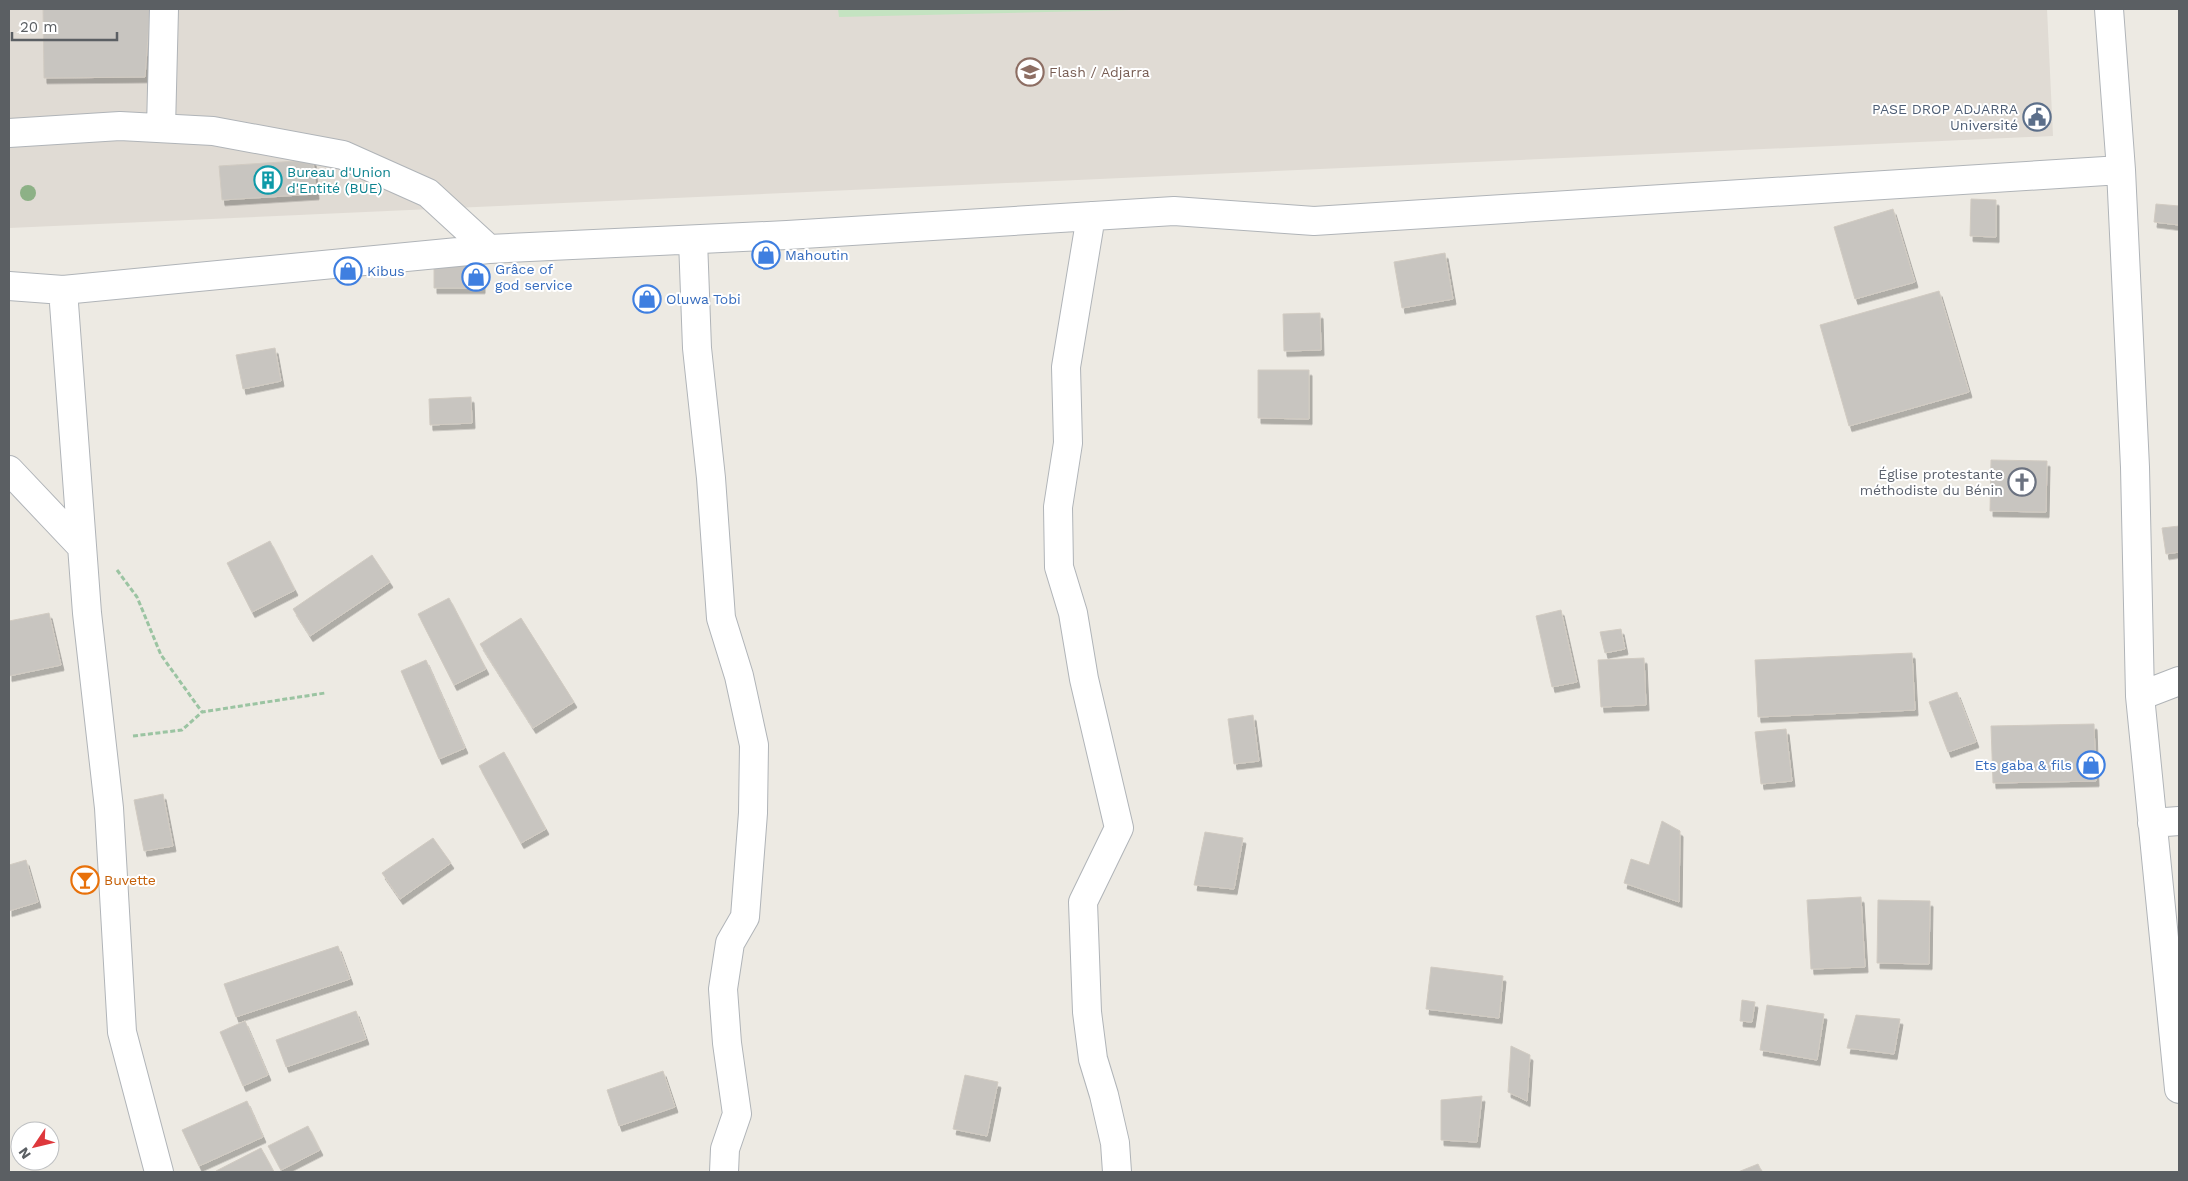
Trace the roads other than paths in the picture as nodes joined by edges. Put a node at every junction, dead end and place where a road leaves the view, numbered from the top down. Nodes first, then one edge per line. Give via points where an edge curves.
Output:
1 (164, 9) edge
2 (2109, 9) edge
3 (161, 128) junction
4 (9, 132) edge
5 (2120, 170) junction
6 (1091, 216) junction
7 (694, 240) junction
8 (489, 250) junction
9 (9, 286) edge
10 (63, 290) junction
11 (9, 470) edge
12 (81, 546) junction
13 (2179, 681) edge
14 (2140, 696) junction
15 (2179, 821) edge
16 (2152, 823) junction
17 (2179, 1089) edge
18 (159, 1172) edge
19 (724, 1172) edge
20 (1117, 1172) edge

1 - 3 street
2 - 5 street
3 - 4 street via 120,126
3 - 8 street via 213,131 343,155 428,193
5 - 6 street via 1314,222 1174,211
5 - 14 street via 2135,467
6 - 7 street
6 - 20 street via 1066,367 1068,443 1058,507 1059,567 1074,613 1084,680 1119,828 1083,902 1087,1012 1093,1059 1115,1143
7 - 8 street
7 - 19 street via 697,348 721,618 739,676 754,745 754,812 745,916 730,943 723,989 737,1114 725,1149
8 - 10 street
9 - 10 street
10 - 12 street
11 - 12 street
12 - 18 street via 109,808 122,1032
13 - 14 street
14 - 16 street
15 - 16 street
16 - 17 street

